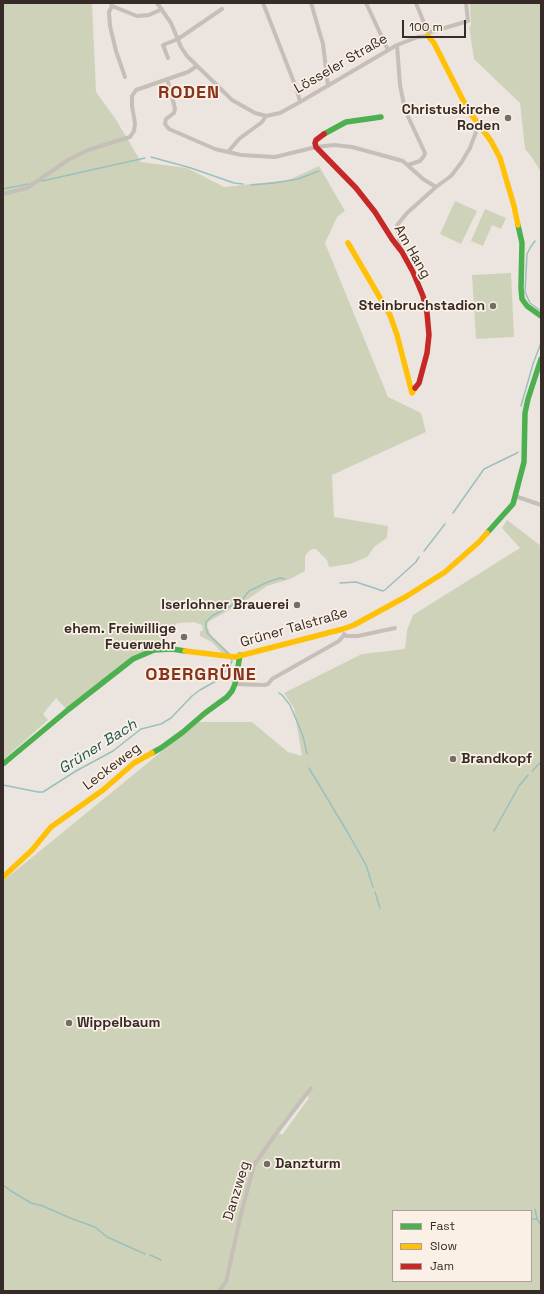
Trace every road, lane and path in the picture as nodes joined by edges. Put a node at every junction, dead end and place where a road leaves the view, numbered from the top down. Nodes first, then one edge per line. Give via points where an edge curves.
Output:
1 (157, 3) edge
2 (263, 3) edge
3 (311, 3) edge
4 (366, 3) edge
5 (416, 3) edge
6 (466, 3) edge
7 (112, 5) edge
8 (222, 8) dead end
9 (162, 9) junction
10 (428, 34) junction
11 (178, 39) junction
12 (397, 45) junction
13 (388, 50) junction
14 (168, 58) dead end
15 (197, 66) junction
16 (125, 76) dead end
17 (167, 79) junction
18 (328, 86) junction
19 (300, 102) junction
20 (266, 116) junction
21 (381, 117) dead end
22 (478, 124) junction
23 (316, 147) junction
24 (228, 152) junction
25 (408, 165) junction
26 (436, 187) junction
27 (3, 194) edge
28 (348, 243) dead end
29 (402, 252) junction
30 (541, 316) edge
31 (541, 359) edge
32 (515, 496) junction
33 (541, 505) edge
34 (395, 628) dead end
35 (344, 632) junction
36 (235, 657) junction
37 (235, 684) junction
38 (3, 764) edge
39 (3, 877) edge
40 (312, 1088) dead end
41 (219, 1291) edge

1 - 9 street
2 - 19 street
3 - 18 street via 323,44
4 - 13 street
5 - 10 street
6 - 10 street, Lösseler Straße via 468,21
7 - 9 street via 137,16 148,15
7 - 16 street via 109,12 110,26
8 - 11 street
9 - 11 street
10 - 12 street, Lösseler Straße
10 - 22 street
11 - 14 street via 163,45
11 - 15 street via 183,52
12 - 13 street, Lösseler Straße
12 - 25 street via 405,110 425,153 420,161
13 - 18 street, Lösseler Straße
15 - 17 street
15 - 20 street via 232,100
17 - 24 street via 175,109 166,119 169,129
17 - 27 street via 136,90 132,96 135,123 130,137 88,150 68,160 28,188
18 - 19 street, Lösseler Straße
19 - 20 street, Lösseler Straße
20 - 24 street via 262,122 238,139
21 - 23 street via 346,122 316,140
22 - 26 street via 470,148 461,163 451,176
22 - 30 street via 495,148 514,206 522,244 522,299
23 - 24 street via 275,157
23 - 25 street via 352,147 403,161
23 - 29 street, Am Hang via 356,188
25 - 26 street
26 - 29 street via 407,212 398,224
28 - 29 street, Am Hang via 390,316 412,393 419,383 423,370 429,325 423,296
31 - 32 street, Grüner Talstraße via 528,399 524,462
32 - 33 street
32 - 35 street, Grüner Talstraße via 508,510 488,533 445,572
34 - 35 street via 358,636 347,636
35 - 36 street, Grüner Talstraße
35 - 37 street via 339,641 272,679 268,684
36 - 37 street, Leckeweg
36 - 38 street, Grüner Talstraße via 172,649 154,650 143,654 69,709
37 - 39 street, Leckeweg via 227,697 183,732 134,763 102,790 50,827 32,850
40 - 41 street, Danzweg via 274,1135 254,1165 226,1282

